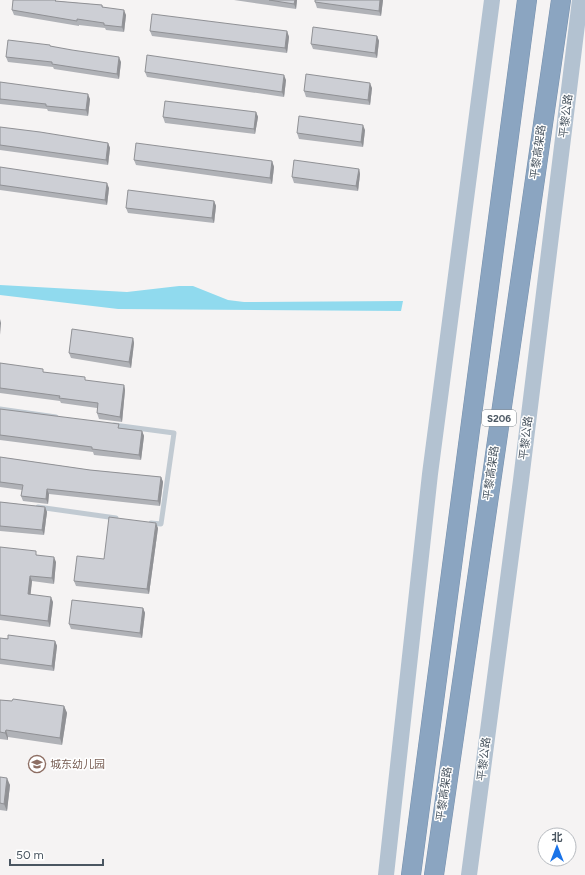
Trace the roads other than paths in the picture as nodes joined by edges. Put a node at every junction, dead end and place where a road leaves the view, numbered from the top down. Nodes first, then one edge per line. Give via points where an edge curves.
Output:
1 (492, 0) edge
2 (527, 0) edge
3 (561, 0) edge
4 (580, 0) edge
5 (0, 409) edge
6 (61, 417) edge
7 (107, 424) edge
8 (31, 506) edge
9 (122, 519) edge
10 (145, 522) edge
11 (386, 875) edge
12 (411, 875) edge
13 (434, 875) edge
14 (469, 875) edge

1 - 11 main road via 430,474
2 - 12 highway, 平黎高架路 / S206
3 - 13 highway, 平黎高架路 / S206
4 - 14 main road, 平黎公路
5 - 6 lane
7 - 10 lane via 174,433 161,524
8 - 9 lane

